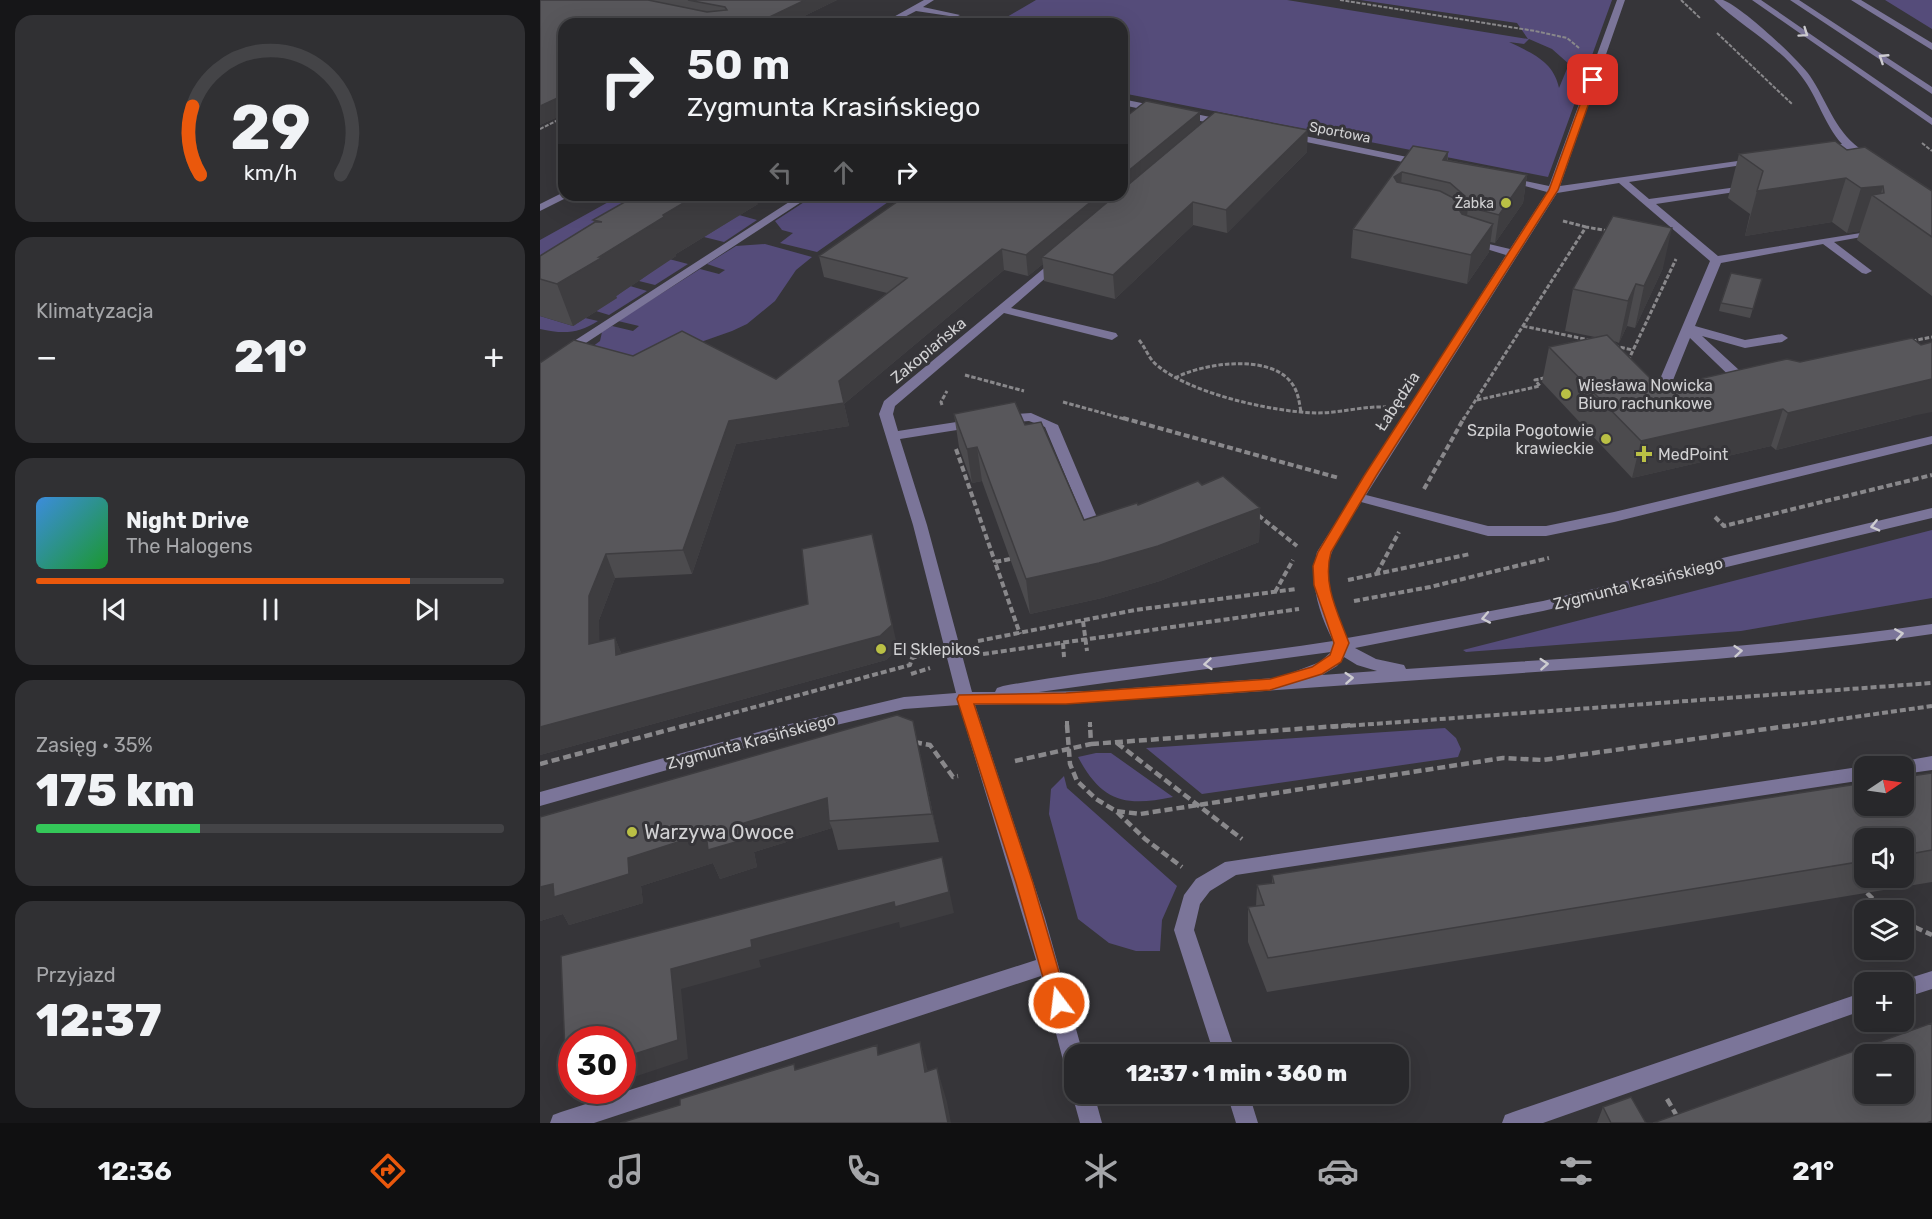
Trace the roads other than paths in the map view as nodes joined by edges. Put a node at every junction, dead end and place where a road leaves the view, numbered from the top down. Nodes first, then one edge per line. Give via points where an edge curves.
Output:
1 (930, 0) edge
2 (1621, 0) edge
3 (1718, 0) edge
4 (1756, 0) edge
5 (1794, 0) edge
6 (1855, 0) edge
7 (915, 8) junction
8 (956, 15) dead end
9 (896, 18) edge
10 (1932, 47) edge
11 (1932, 91) edge
12 (1128, 103) edge
13 (1932, 122) edge
14 (1221, 125) edge
15 (1277, 134) edge
16 (1849, 146) junction
17 (1808, 152) edge
18 (1866, 157) edge
19 (1762, 159) edge
20 (1438, 166) edge
21 (1496, 178) edge
22 (1621, 180) junction
23 (1761, 185) edge
24 (1553, 190) junction
25 (558, 198) edge
26 (798, 201) edge
27 (1647, 202) junction
28 (540, 208) edge
29 (1863, 234) edge
30 (1464, 240) edge
31 (1825, 241) junction
32 (1068, 253) edge
33 (1513, 253) junction
34 (1716, 260) junction
35 (1866, 271) dead end
36 (1002, 309) junction
37 (1687, 328) junction
38 (1112, 336) road end
39 (1782, 338) dead end
40 (540, 369) edge
41 (1748, 386) edge
42 (1656, 405) edge
43 (893, 436) junction
44 (1932, 440) edge
45 (1357, 497) junction
46 (1932, 513) edge
47 (1097, 534) edge
48 (1932, 629) edge
49 (1342, 643) junction
50 (1449, 671) junction
51 (1270, 684) junction
52 (965, 699) junction
53 (1932, 763) edge
54 (1914, 766) edge
55 (1854, 774) edge
56 (540, 799) edge
57 (1048, 965) junction
58 (1932, 980) edge
59 (1914, 986) edge
60 (1854, 1004) edge
61 (1070, 1044) edge
62 (1222, 1044) edge
63 (1086, 1104) edge
64 (1241, 1104) edge
65 (561, 1123) edge
66 (1091, 1123) edge
67 (1247, 1123) edge
68 (1513, 1123) edge

1 - 7 street
2 - 24 street, Łabędzia
3 - 16 street via 1754,27 1805,75
4 -> 13 street
11 -> 5 street
6 - 10 street
7 - 8 street
7 - 9 street
12 - 14 street
15 - 20 street, Sportowa
16 - 17 street
16 - 18 street
19 - 22 street
21 - 24 street
22 - 24 street
22 - 27 street
23 - 27 street
24 - 33 street, Łabędzia
25 - 28 street
26 - 40 street
27 - 34 street
29 - 31 street
30 - 33 street
31 - 34 street
31 - 35 street
32 - 36 street, Zakopiańska
33 - 45 street, Łabędzia
34 - 37 street
36 - 38 street
36 - 43 street, Zakopiańska via 889,404 886,414
37 - 39 street via 1745,344
37 - 41 street
37 - 42 street
43 - 47 street via 1031,417 1051,425
43 - 52 street, Zakopiańska
44 - 45 street via 1546,531 1488,531
45 - 49 street, Łabędzia via 1324,552 1320,566 1321,585
46 -> 49 street, Zygmunta Krasińskiego via 1543,606
50 -> 48 street, Zygmunta Krasińskiego via 1733,652
49 - 50 street, Zygmunta Krasińskiego via 1354,656 1385,668
49 - 51 street, Zygmunta Krasińskiego via 1329,664
49 -> 52 street, Zygmunta Krasińskiego via 1228,662 1065,680
51 -> 50 street, Zygmunta Krasińskiego
51 - 52 street, Zygmunta Krasińskiego via 1066,698
52 - 56 street, Zygmunta Krasińskiego via 912,702 870,710
52 - 57 street, Zakopiańska
53 - 54 street
55 - 62 street via 1232,868 1203,885 1191,901 1184,930
57 - 61 street, Zakopiańska
57 - 65 street
58 - 59 street
60 - 68 street
63 - 66 street
64 - 67 street

